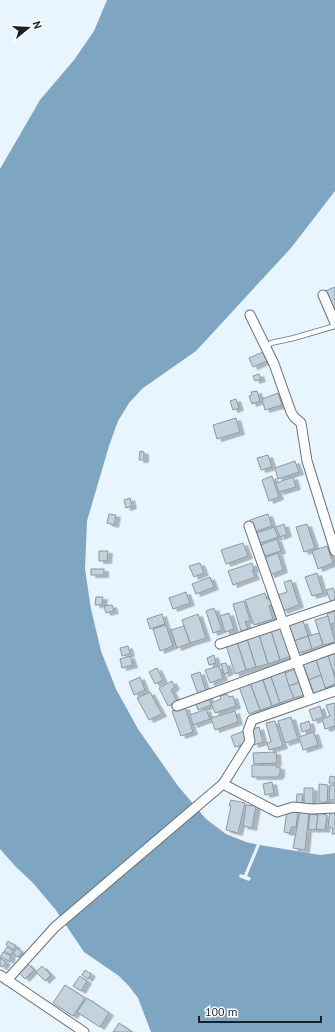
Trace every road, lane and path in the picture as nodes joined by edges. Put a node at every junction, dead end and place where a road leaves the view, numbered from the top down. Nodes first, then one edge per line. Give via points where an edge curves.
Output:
1 (323, 295) dead end
2 (250, 315) dead end
3 (335, 324) edge
4 (266, 347) junction
5 (249, 526) dead end
6 (335, 551) edge
7 (335, 605) edge
8 (283, 623) junction
9 (220, 644) dead end
10 (335, 648) edge
11 (297, 661) junction
12 (335, 691) edge
13 (310, 699) junction
14 (177, 706) dead end
15 (223, 784) junction
16 (335, 808) edge
17 (4, 978) edge
18 (67, 1021) junction
19 (67, 1032) edge
20 (84, 1032) edge

1 - 3 street
2 - 4 street
3 - 4 lane via 271,343
4 - 6 street via 291,412 301,424 307,461
5 - 8 street
7 - 8 street
8 - 9 street
8 - 11 street
10 - 11 street
11 - 13 street
11 - 14 street
12 - 13 street
13 - 15 street via 251,721 248,731 250,742
15 - 16 street via 277,812 293,807 312,810
15 - 17 street via 55,927
17 - 18 street
18 - 19 street
18 - 20 street

